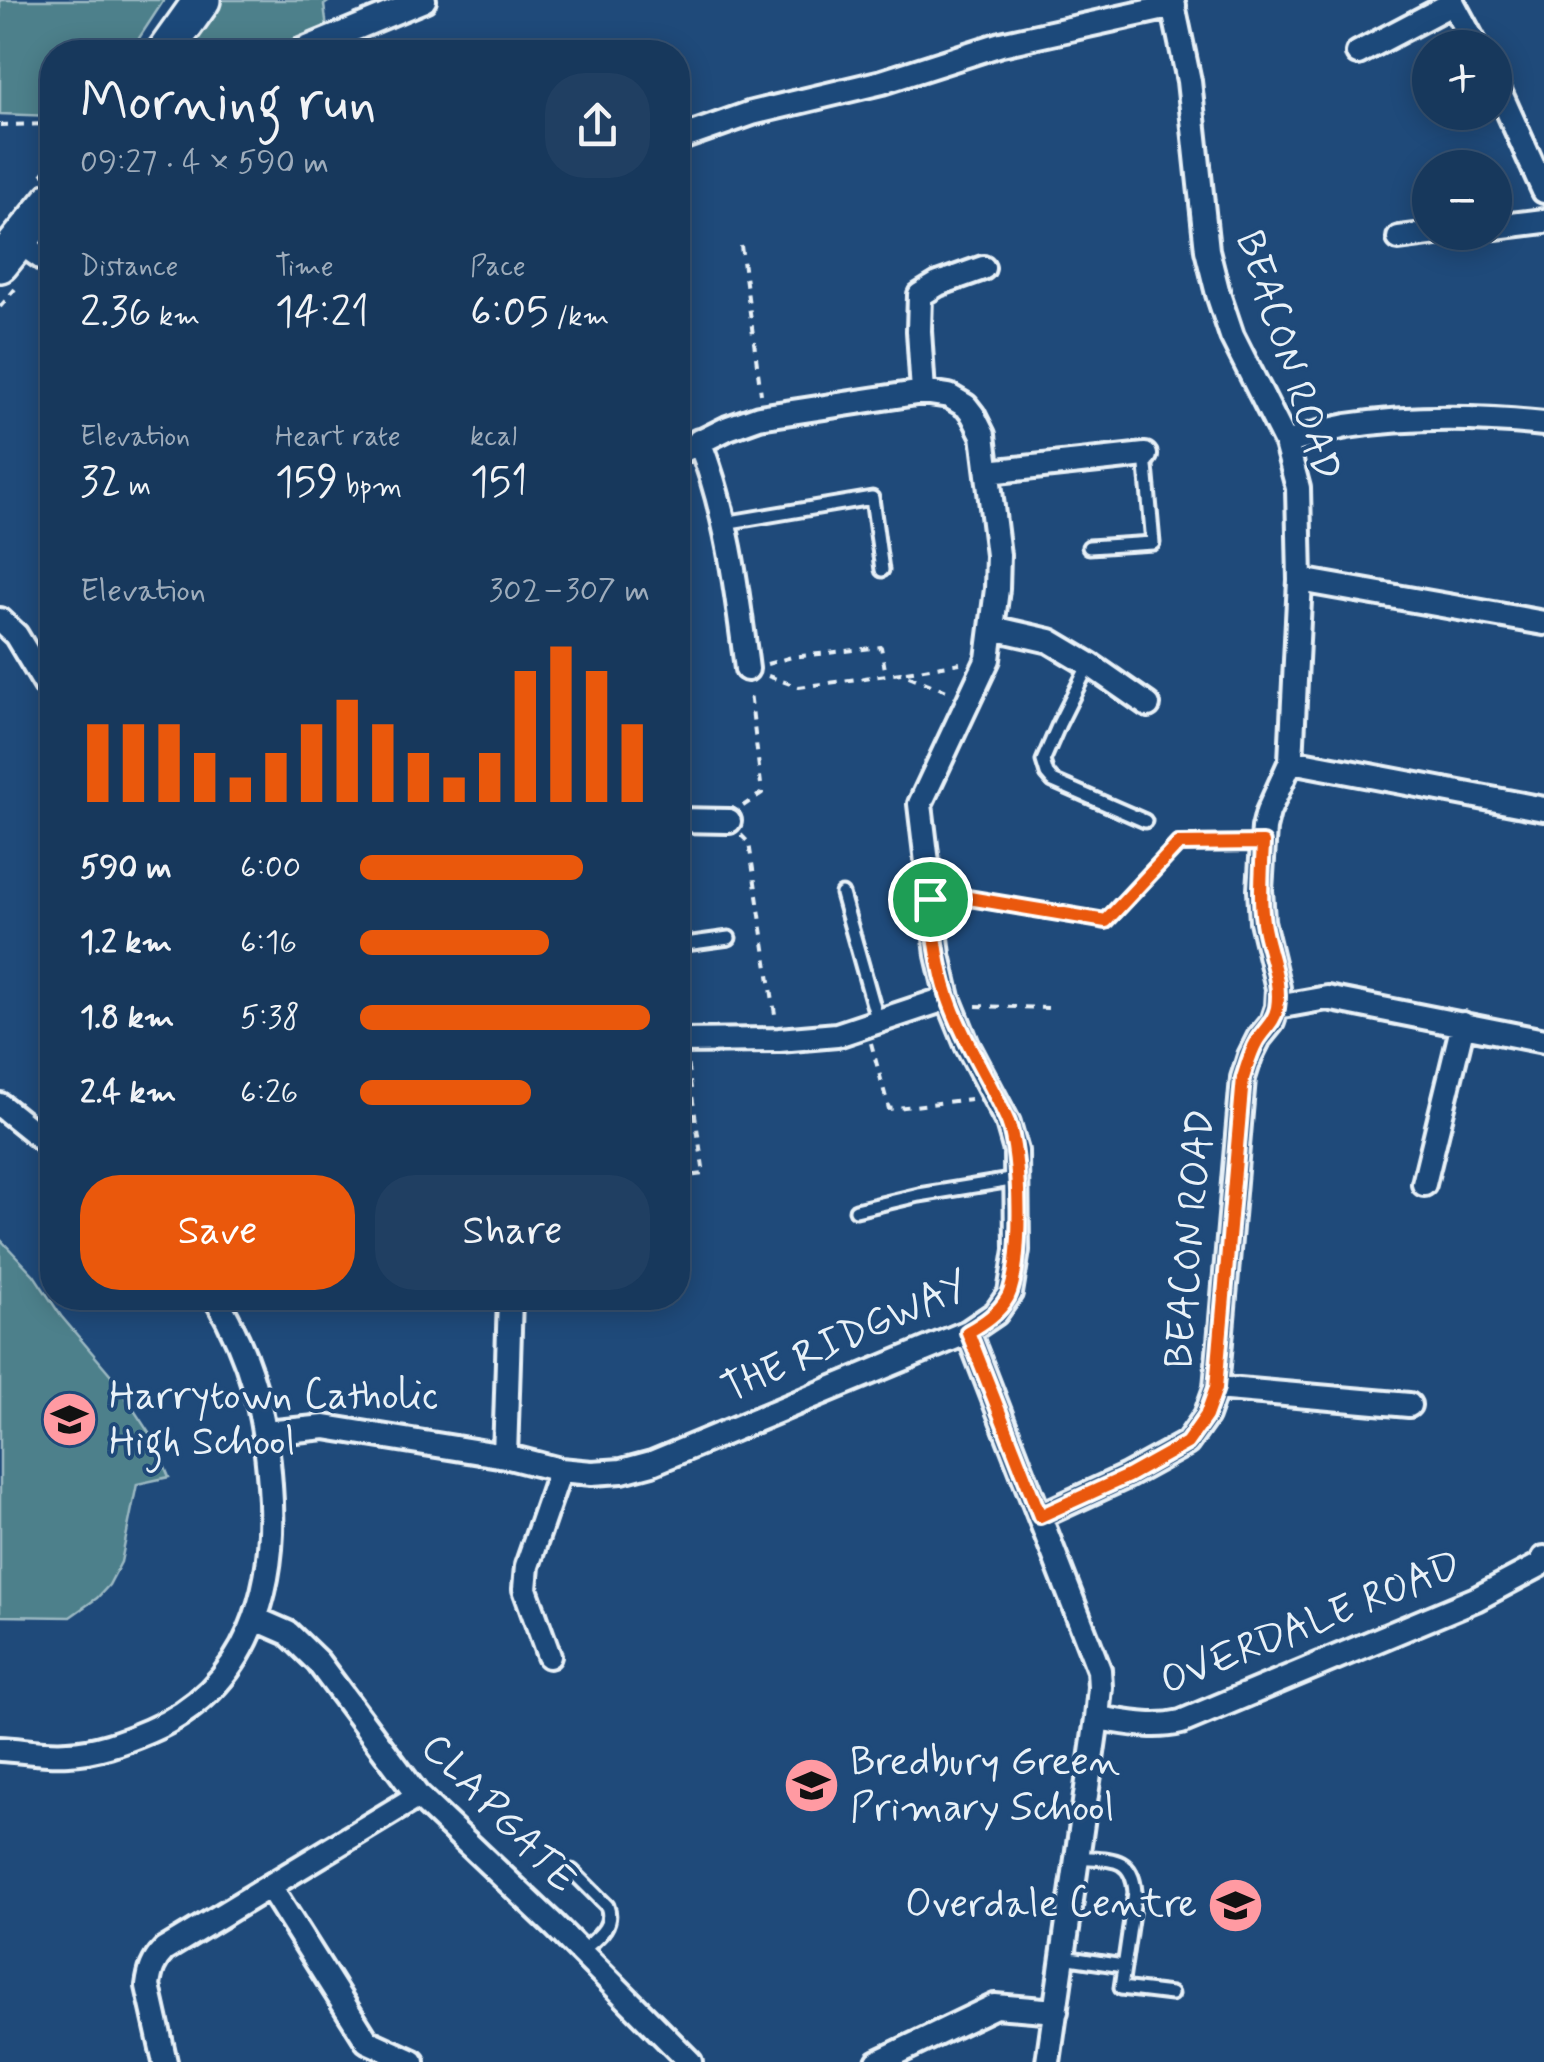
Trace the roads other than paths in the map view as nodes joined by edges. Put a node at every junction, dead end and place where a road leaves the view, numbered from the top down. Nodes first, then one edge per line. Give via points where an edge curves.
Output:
1 (202, 0) edge
2 (424, 0) edge
3 (1452, 2) edge
4 (1173, 3) edge
5 (1467, 30) edge
6 (174, 40) edge
7 (327, 40) edge
8 (1358, 53) dead end
9 (1512, 120) edge
10 (690, 134) edge
11 (1544, 191) edge
12 (40, 215) edge
13 (1544, 221) edge
14 (1512, 224) edge
15 (1412, 236) edge
16 (1398, 238) dead end
17 (10, 253) edge
18 (40, 262) edge
19 (983, 268) dead end
20 (923, 392) junction
21 (1544, 424) edge
22 (699, 441) junction
23 (1286, 443) junction
24 (690, 446) edge
25 (1145, 455) joint
26 (988, 472) junction
27 (724, 523) junction
28 (1089, 547) dead end
29 (882, 570) dead end
30 (1300, 580) junction
31 (0, 620) edge
32 (1544, 623) edge
33 (993, 628) junction
34 (1088, 664) junction
35 (748, 669) road end
36 (40, 675) edge
37 (1148, 705) dead end
38 (1290, 761) junction
39 (1544, 809) edge
40 (690, 820) edge
41 (1145, 821) dead end
42 (729, 822) road end
43 (842, 894) dead end
44 (729, 938) dead end
45 (690, 943) edge
46 (950, 1002) junction
47 (1277, 1007) junction
48 (872, 1024) junction
49 (1463, 1024) junction
50 (1544, 1042) edge
51 (690, 1046) edge
52 (0, 1105) edge
53 (40, 1137) edge
54 (1017, 1179) junction
55 (1424, 1184) dead end
56 (856, 1210) dead end
57 (223, 1310) edge
58 (510, 1310) edge
59 (968, 1332) junction
60 (1216, 1388) junction
61 (1399, 1398) dead end
62 (266, 1433) junction
63 (505, 1456) junction
64 (560, 1470) junction
65 (1040, 1516) junction
66 (1543, 1564) edge
67 (256, 1619) junction
68 (550, 1656) dead end
69 (1097, 1718) junction
70 (0, 1749) edge
71 (418, 1796) junction
72 (1076, 1857) junction
73 (572, 1871) dead end
74 (270, 1887) junction
75 (582, 1952) junction
76 (1063, 1957) junction
77 (1123, 1966) junction
78 (1171, 1994) dead end
79 (1056, 2011) junction
80 (165, 2062) edge
81 (412, 2062) edge
82 (690, 2062) edge
83 (878, 2062) edge
84 (1048, 2062) edge

1 - 6 main road
2 - 7 street
3 - 5 street
3 - 8 street
4 - 10 street via 1001,44
4 - 23 street, BEACON ROAD via 1218,294
9 - 11 street
12 - 17 main road
13 - 14 street
15 - 16 street
17 - 18 street
19 - 20 street via 920,295
20 - 22 street, THE RIDGWAY via 753,419
20 - 26 street, THE RIDGWAY via 966,406 983,435
21 - 23 street via 1395,420
22 - 24 street, THE RIDGWAY
22 - 27 street
23 - 30 street, BEACON ROAD via 1298,488
25 - 26 street
25 - 28 lane via 1153,543
26 - 33 street, THE RIDGWAY via 998,554
27 - 29 lane via 872,498
27 - 35 street
30 - 32 street
30 - 38 street, BEACON ROAD
31 - 36 street
33 - 34 street via 1050,641
33 - 46 street, THE RIDGWAY via 988,658 920,804
34 - 37 street
34 - 41 lane via 1044,767 1053,781
38 - 39 street
38 - 47 street, BEACON ROAD via 1268,812 1260,890
40 - 42 street
43 - 48 lane
44 - 45 lane
46 - 48 street
46 - 54 street, THE RIDGWAY via 1013,1138
47 - 49 street via 1328,998
47 - 60 street, BEACON ROAD via 1243,1078
48 - 51 street via 837,1035
49 - 50 street
49 - 55 street
52 - 53 street
54 - 56 lane
54 - 59 street, THE RIDGWAY via 1010,1293 996,1313
57 - 62 street via 250,1371
58 - 63 street
59 - 64 street, THE RIDGWAY via 652,1464 592,1473
59 - 65 street
60 - 61 street
60 - 65 street, BEACON ROAD via 1187,1443
62 - 63 street, THE RIDGWAY via 324,1427
62 - 67 street via 271,1559
63 - 64 street, THE RIDGWAY
64 - 68 street via 526,1566 525,1589
65 - 69 street via 1099,1670
66 - 69 street, OVERDALE ROAD via 1476,1599 1181,1722
67 - 70 street via 240,1655 174,1721 121,1743 68,1753
67 - 71 street, CLAPGATE via 288,1633 318,1662
69 - 72 street
71 - 74 street
71 - 75 street, CLAPGATE
72 - 76 street
72 - 77 lane via 1120,1863 1134,1876
73 - 75 lane via 610,1913 609,1923
74 - 80 street via 156,1958 148,1986
74 - 81 street via 367,2041
75 - 82 street, CLAPGATE
76 - 77 lane
76 - 79 street
77 - 78 lane via 1120,1988
79 - 83 street via 995,2006
79 - 84 street

